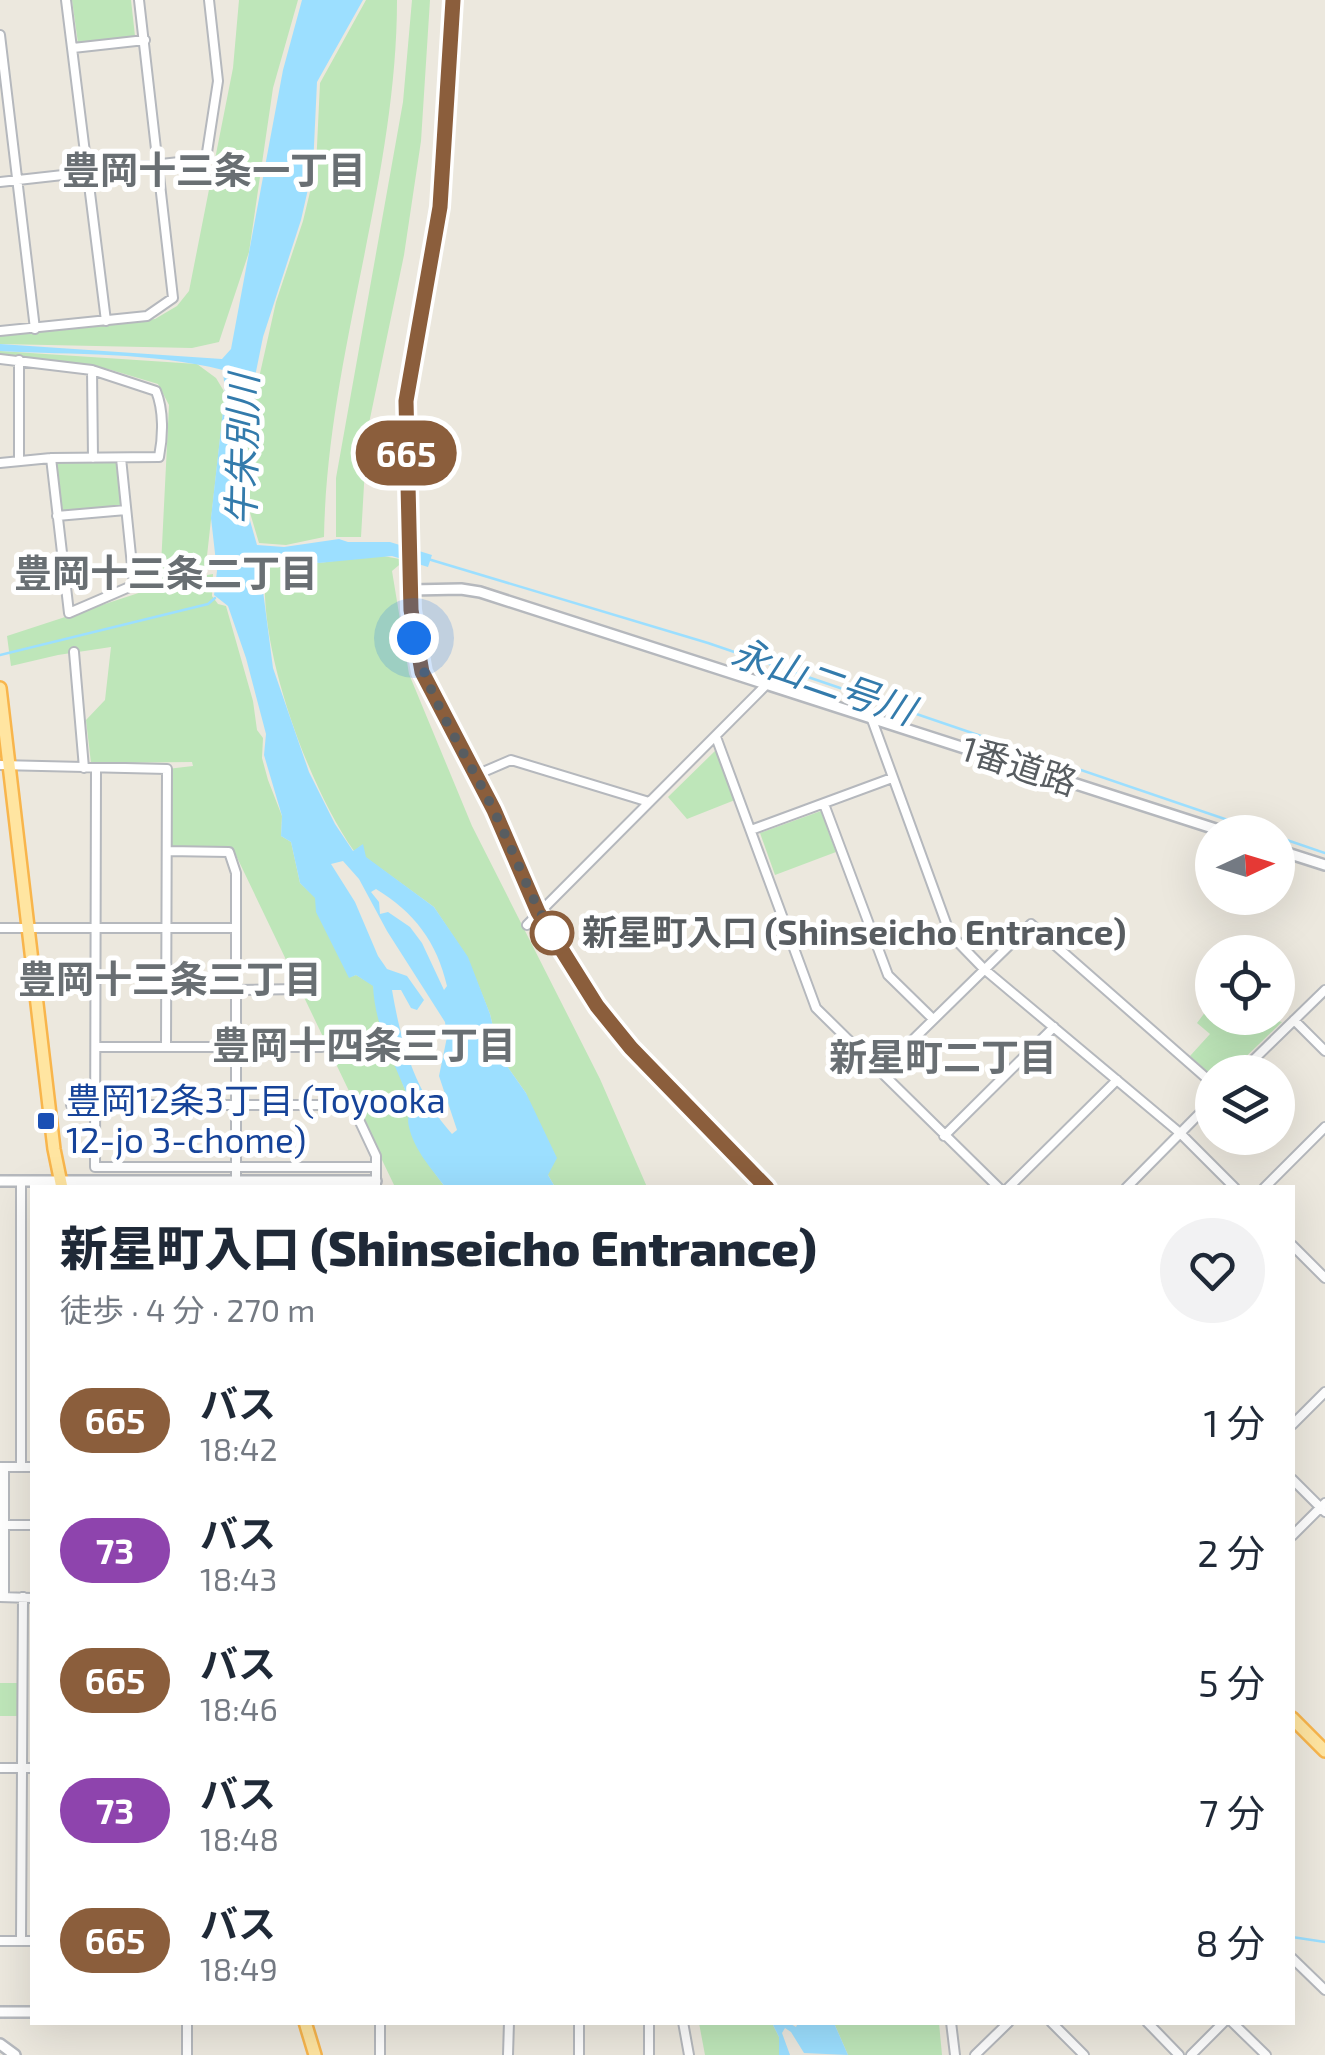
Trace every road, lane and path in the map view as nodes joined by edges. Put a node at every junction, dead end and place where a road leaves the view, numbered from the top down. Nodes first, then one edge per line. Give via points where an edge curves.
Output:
1 (66, 0) edge
2 (139, 0) edge
3 (209, 0) edge
4 (453, 0) edge
5 (0, 35) edge
6 (145, 40) junction
7 (72, 48) junction
8 (158, 164) junction
9 (88, 172) junction
10 (16, 180) junction
11 (0, 182) edge
12 (106, 321) junction
13 (35, 329) junction
14 (0, 331) edge
15 (0, 360) edge
16 (19, 360) junction
17 (92, 370) junction
18 (50, 458) junction
19 (93, 458) junction
20 (121, 458) junction
21 (18, 462) junction
22 (0, 464) edge
23 (126, 510) junction
24 (57, 516) junction
25 (411, 590) junction
26 (74, 652) dead end
27 (767, 684) junction
28 (0, 688) edge
29 (871, 717) junction
30 (716, 737) junction
31 (4, 765) edge
32 (84, 768) junction
33 (96, 769) junction
34 (476, 775) junction
35 (892, 778) junction
36 (649, 802) junction
37 (824, 804) junction
38 (1195, 823) edge
39 (751, 830) junction
40 (167, 851) junction
41 (1295, 855) edge
42 (1325, 865) edge
43 (538, 912) junction
44 (527, 925) dead end
45 (0, 928) edge
46 (28, 928) junction
47 (96, 928) junction
48 (236, 928) junction
49 (166, 929) junction
50 (984, 969) junction
51 (299, 988) dead end
52 (236, 990) junction
53 (1325, 990) edge
54 (933, 1019) junction
55 (1295, 1019) edge
56 (1295, 1021) edge
57 (1054, 1027) junction
58 (1279, 1035) edge
59 (96, 1046) junction
60 (166, 1047) junction
61 (322, 1047) dead end
62 (236, 1048) junction
63 (1325, 1051) edge
64 (1259, 1055) edge
65 (1195, 1068) edge
66 (881, 1071) junction
67 (1117, 1080) junction
68 (71, 1105) dead end
69 (96, 1105) junction
70 (236, 1106) junction
71 (1195, 1118) edge
72 (1325, 1126) edge
73 (1180, 1133) junction
74 (944, 1136) junction
75 (167, 1166) junction
76 (236, 1167) junction
77 (306, 1167) junction
78 (376, 1167) junction
79 (0, 1181) edge
80 (21, 1181) junction
81 (61, 1184) edge
82 (133, 1184) edge
83 (167, 1184) edge
84 (236, 1184) edge
85 (306, 1184) edge
86 (376, 1184) edge
87 (764, 1185) edge
88 (995, 1185) edge
89 (1011, 1185) edge
90 (1129, 1185) edge
91 (1233, 1185) edge
92 (1267, 1185) edge
93 (1295, 1248) edge
94 (1325, 1278) edge
95 (21, 1314) junction
96 (30, 1314) edge
97 (22, 1377) junction
98 (30, 1377) edge
99 (1325, 1392) edge
100 (1295, 1422) edge
101 (2, 1467) edge
102 (20, 1467) junction
103 (30, 1467) edge
104 (1295, 1482) edge
105 (1324, 1508) edge
106 (2, 1525) edge
107 (30, 1525) edge
108 (1295, 1533) edge
109 (2, 1598) edge
110 (28, 1598) edge
111 (1295, 1721) edge
112 (1325, 1751) edge
113 (0, 1768) edge
114 (22, 1768) junction
115 (30, 1768) edge
116 (0, 1941) edge
117 (21, 1941) junction
118 (30, 1941) edge
119 (1295, 1961) edge
120 (1325, 1990) edge
121 (0, 2012) edge
122 (30, 2012) edge
123 (186, 2025) edge
124 (306, 2025) edge
125 (380, 2025) edge
126 (509, 2025) edge
127 (580, 2025) edge
128 (649, 2025) edge
129 (684, 2025) edge
130 (951, 2025) edge
131 (1005, 2025) edge
132 (1055, 2025) edge
133 (1151, 2025) edge
134 (1221, 2025) edge
135 (1235, 2025) edge
136 (0, 2044) edge
137 (982, 2053) edge
138 (14, 2055) edge
139 (187, 2055) edge
140 (315, 2055) edge
141 (380, 2055) edge
142 (508, 2055) edge
143 (579, 2055) edge
144 (649, 2055) edge
145 (690, 2055) edge
146 (955, 2055) edge
147 (1084, 2055) edge
148 (1179, 2055) edge
149 (1191, 2055) edge
150 (1266, 2055) edge

1 - 7 street
2 - 6 street
3 - 8 street via 218,82 206,159
4 - 25 main road via 439,216 406,401
5 - 10 street
6 - 7 street
6 - 8 street
7 - 9 street
8 - 9 street
8 - 12 street via 173,298 147,316
9 - 10 street
9 - 12 street
10 - 11 street
10 - 13 street
12 - 13 street
13 - 14 street
15 - 16 street
16 - 17 street
16 - 21 street
17 - 19 street
17 - 20 street via 156,391 161,403 159,458
18 - 19 street
18 - 21 street
18 - 24 street
19 - 20 street
20 - 23 street
21 - 22 street
23 - 24 street
23 - 24 street via 134,585 70,613
25 - 27 street, 1番道路 via 480,592
25 - 34 main road via 422,672
26 - 32 street
27 - 29 street, 1番道路
27 - 30 street
28 - 31 main road
29 - 35 street
29 - 38 street, 1番道路
30 - 36 street
30 - 39 street
31 - 32 street
31 - 46 main road
32 - 33 street
33 - 40 street via 167,769
33 - 47 street
34 - 36 street via 511,760
34 - 43 main road
35 - 37 street
35 - 50 street via 950,934
36 - 43 street
37 - 39 street
37 - 54 street via 888,975
39 - 66 street via 816,1008
40 - 48 street via 229,852 236,873
40 - 49 street
41 - 42 street
43 - 44 street
43 - 87 main road via 614,1028
45 - 46 street
46 - 47 street
46 - 81 main road
47 - 49 street
47 - 59 street
48 - 49 street
48 - 52 street
49 - 60 street
50 - 54 street
50 - 57 street
50 - 65 street via 1031,924
51 - 52 street
52 - 62 street
53 - 55 street
54 - 66 street
56 - 63 street
57 - 67 street
57 - 74 street
58 - 64 street
59 - 60 street
59 - 69 street
60 - 62 street
61 - 62 street
62 - 70 street
66 - 74 street
67 - 73 street
67 - 89 street
68 - 69 street
69 - 70 street
69 - 75 street via 96,1167
70 - 76 street
70 - 78 street via 352,1105
71 - 73 street
72 - 92 street
73 - 90 street
73 - 91 street
74 - 88 street
75 - 76 street
75 - 83 street
76 - 77 street
76 - 84 street
77 - 78 street
77 - 85 street
78 - 86 street
79 - 80 street
80 - 81 street
80 - 95 street
81 - 82 street
82 - 83 street
83 - 84 street
84 - 85 street
85 - 86 street
93 - 94 street
95 - 96 street
95 - 97 street
97 - 98 street
97 - 102 street
99 - 100 street
101 - 102 street
101 - 106 street
102 - 103 street
104 - 105 street
105 - 108 street
106 - 107 street
106 - 109 street
109 - 110 street
110 - 114 street
111 - 112 main road
113 - 114 street
114 - 115 street
114 - 117 street
116 - 117 street
117 - 118 street
119 - 120 street
121 - 122 street
123 - 139 street
124 - 140 main road
125 - 141 street
126 - 142 street
127 - 143 street
128 - 144 street
129 - 145 street
130 - 146 street
131 - 137 street
132 - 147 street
133 - 148 street
134 - 149 street
135 - 150 street
136 - 138 street

